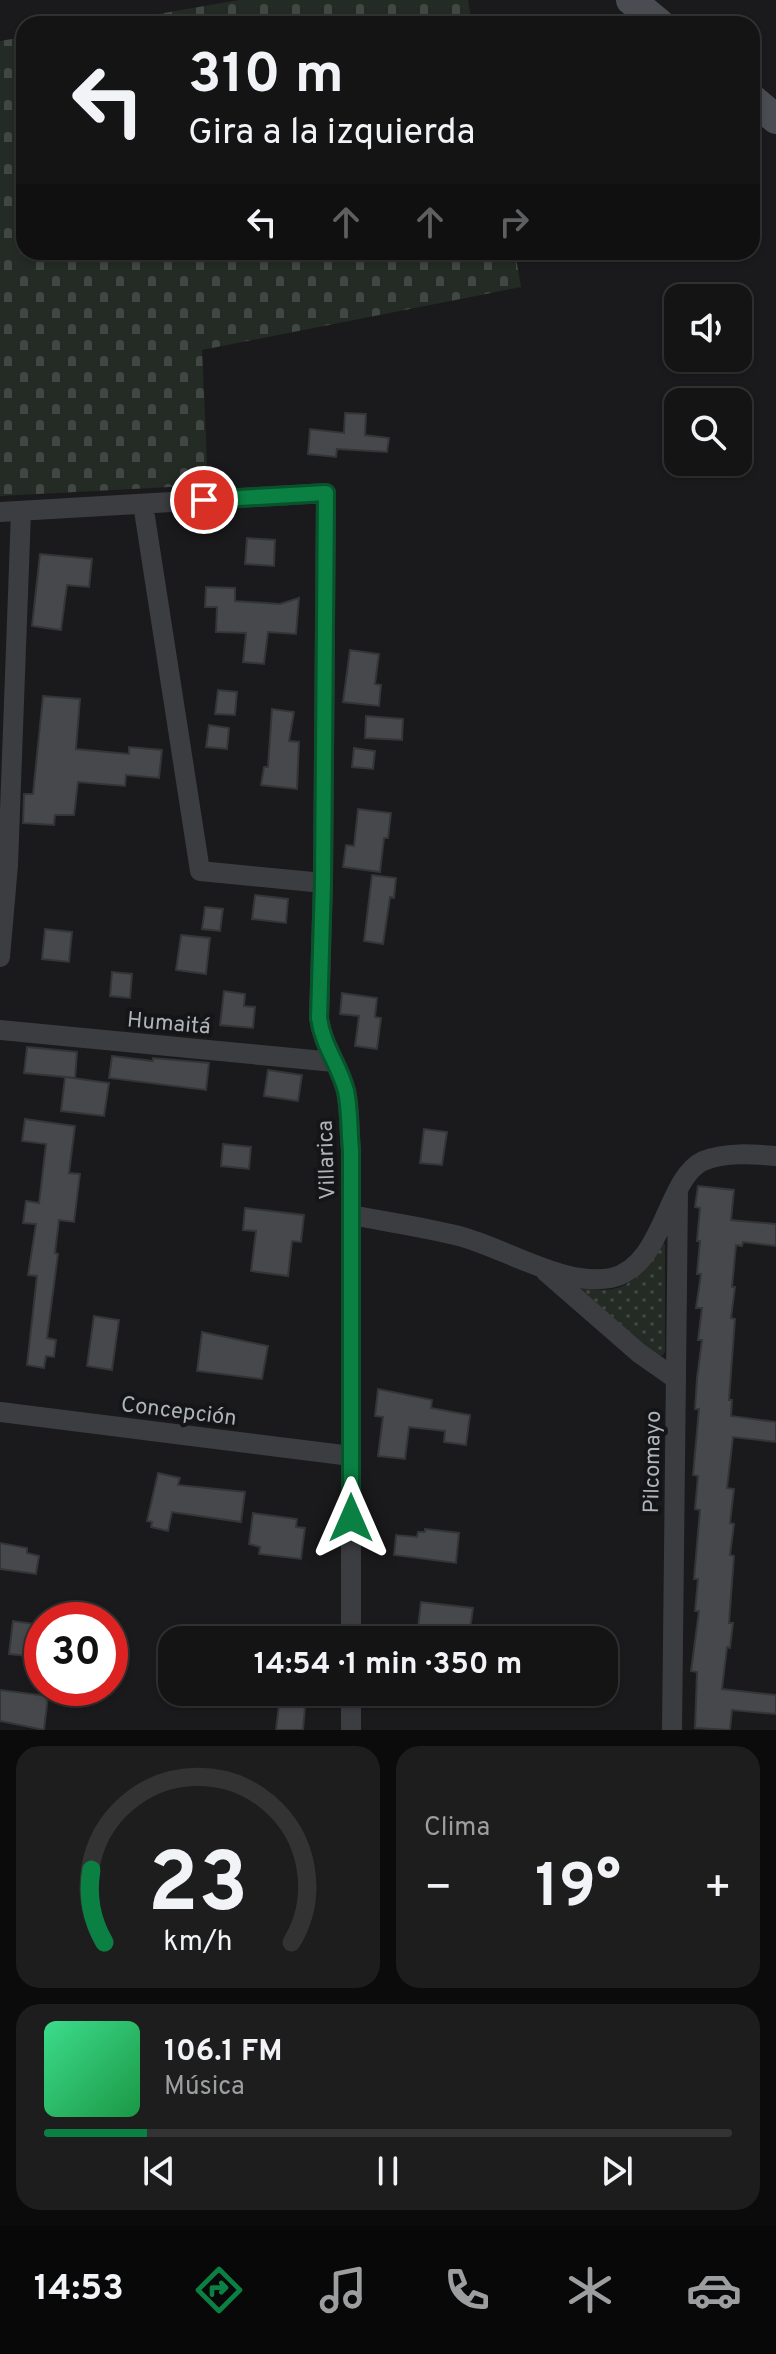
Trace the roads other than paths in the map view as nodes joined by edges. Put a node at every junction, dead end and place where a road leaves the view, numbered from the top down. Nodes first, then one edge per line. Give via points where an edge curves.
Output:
1 (631, 0) edge
2 (650, 16) edge
3 (760, 106) edge
4 (776, 119) edge
5 (143, 504) junction
6 (10, 512) edge
7 (7, 674) edge
8 (323, 883) junction
9 (0, 957) edge
10 (0, 1030) edge
11 (334, 1062) junction
12 (776, 1156) edge
13 (678, 1194) junction
14 (351, 1215) junction
15 (537, 1264) junction
16 (676, 1379) junction
17 (0, 1412) edge
18 (351, 1456) junction
19 (351, 1626) edge
20 (351, 1706) edge
21 (351, 1730) edge
22 (672, 1730) edge

1 - 2 street
3 - 4 street
5 - 6 street
5 - 8 street via 200,871
5 - 8 street, Villarica via 326,493
6 - 7 street
7 - 9 street via 8,865
8 - 11 street, Villarica via 319,1018 322,1040
10 - 11 street, Humaitá
11 - 14 street, Villarica via 346,1091
12 - 13 street via 703,1161
13 - 15 street via 659,1233 626,1272 575,1279
13 - 16 street, Pilcomayo
14 - 15 street via 460,1236
14 - 18 street, Villarica
15 - 16 street
16 - 22 street, Pilcomayo
17 - 18 street, Concepción
18 - 19 street, Villarica
20 - 21 street

